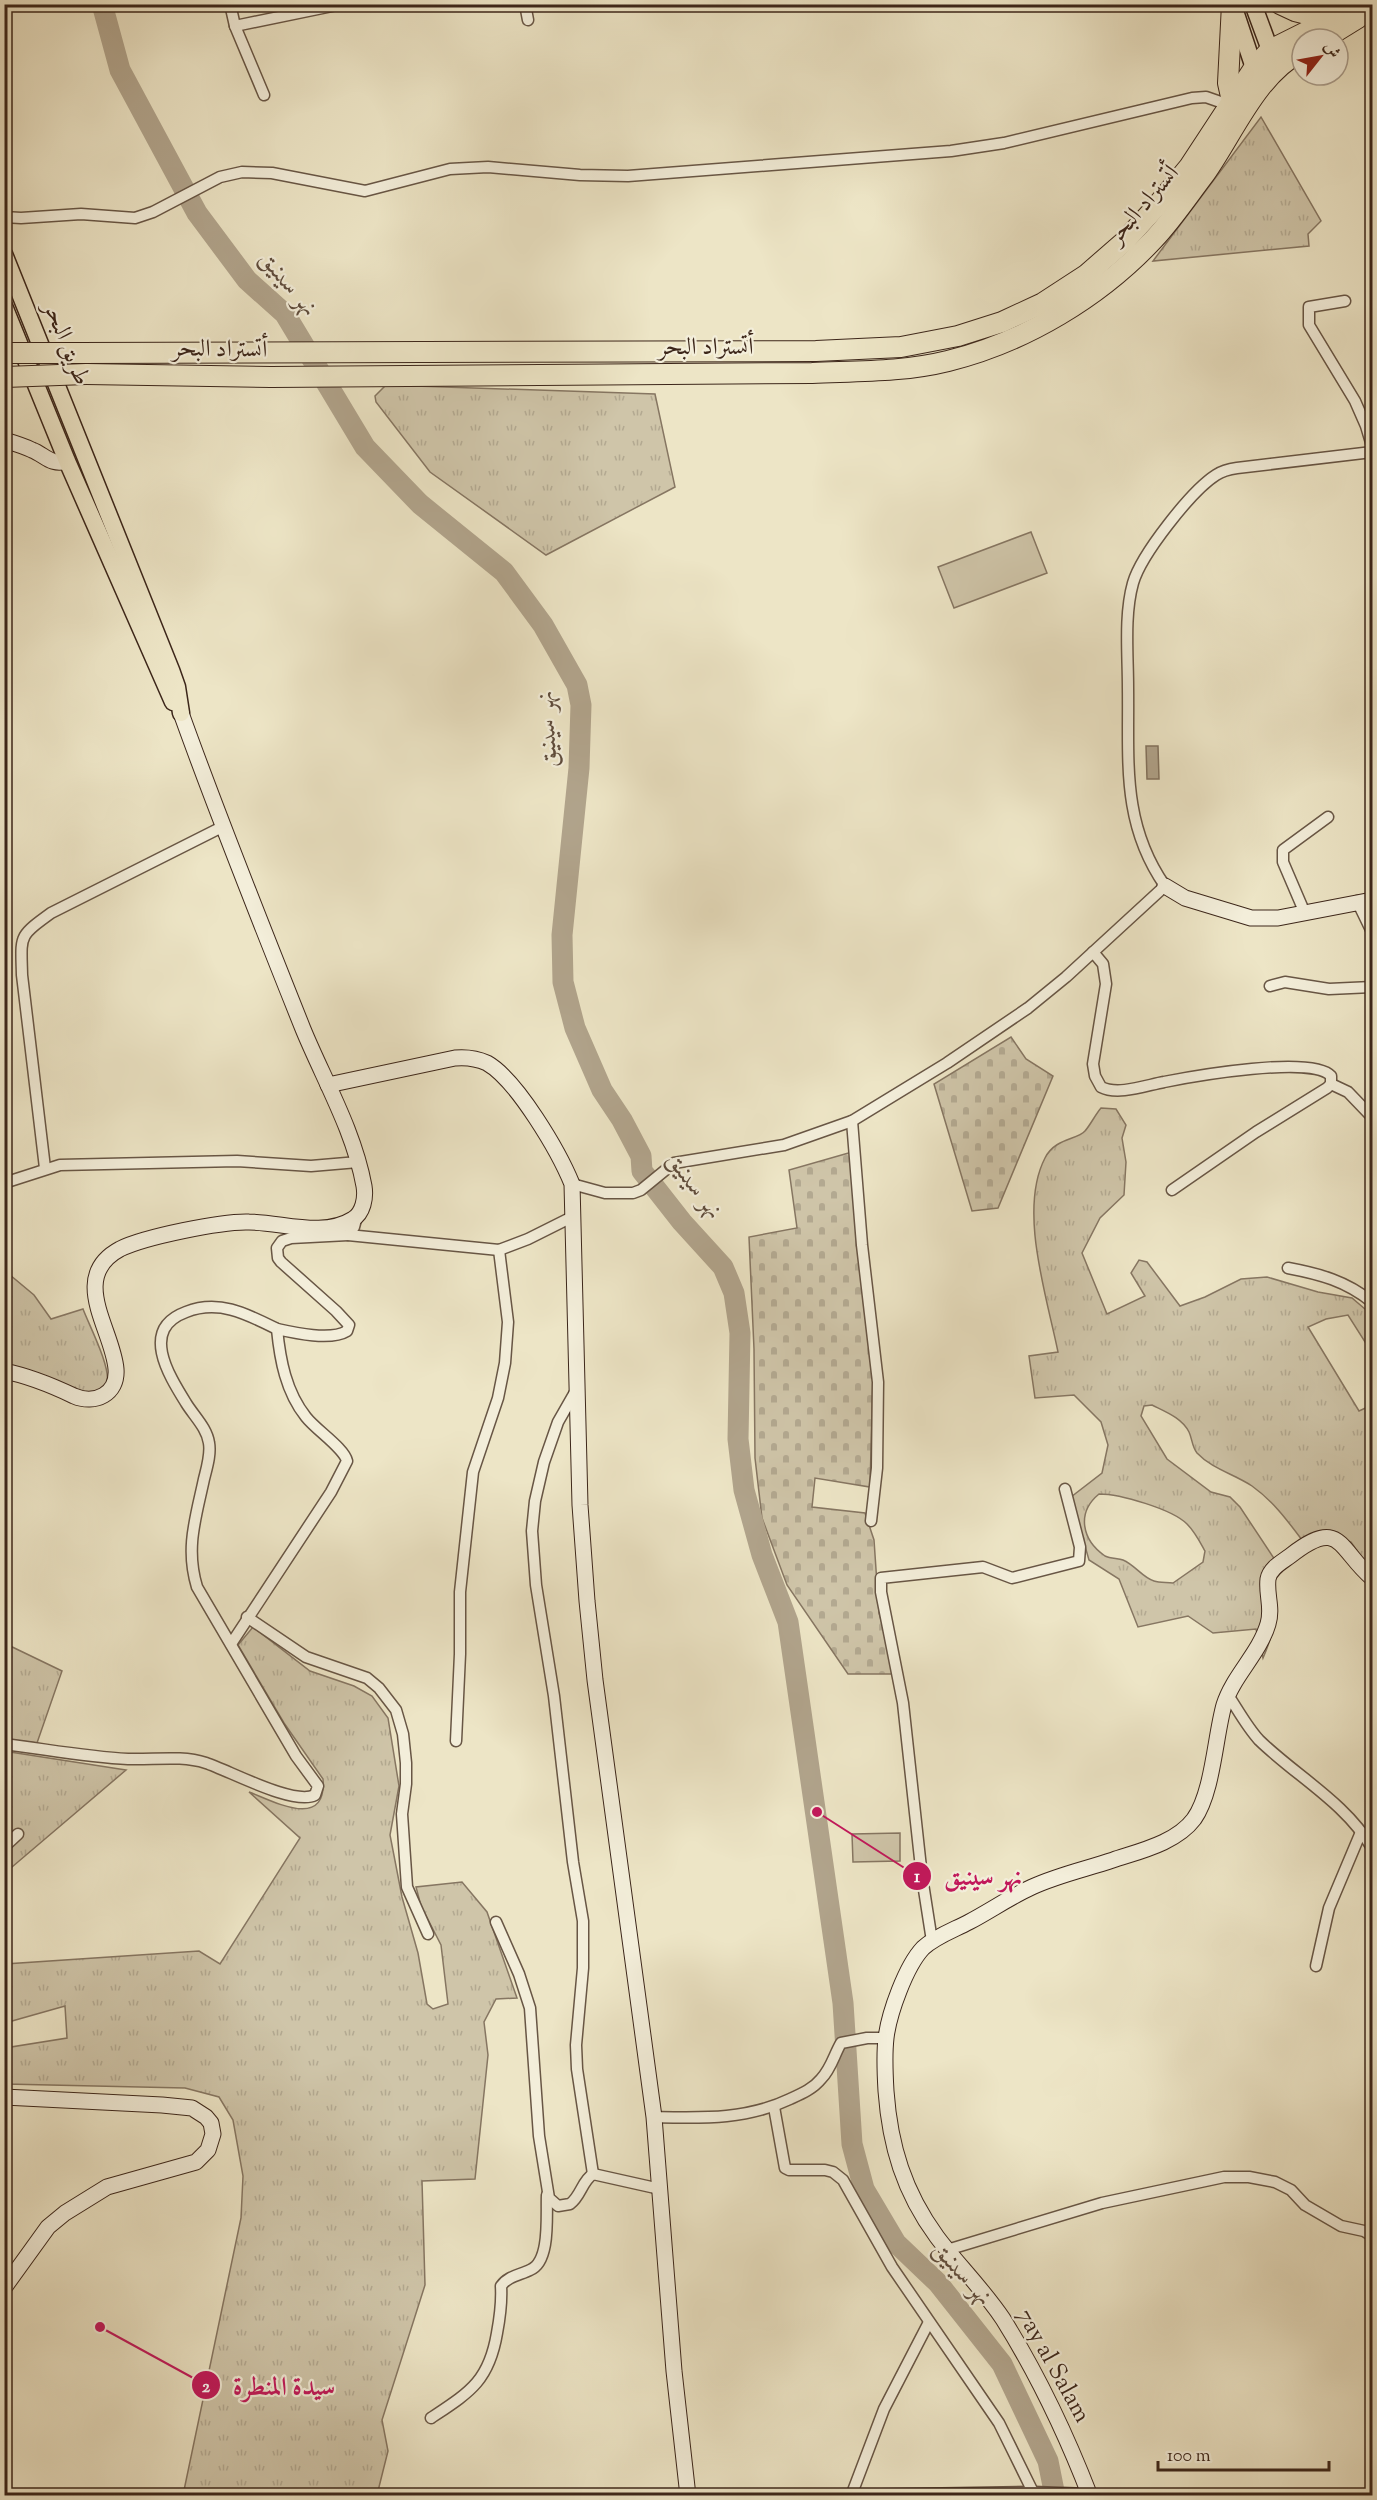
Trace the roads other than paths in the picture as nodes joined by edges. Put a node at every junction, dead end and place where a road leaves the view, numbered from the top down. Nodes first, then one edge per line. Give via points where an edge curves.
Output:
1 (230, 4) edge
2 (342, 4) edge
3 (525, 4) edge
4 (1232, 4) edge
5 (1253, 4) edge
6 (1280, 4) edge
7 (1372, 8) edge
8 (528, 20) dead end
9 (235, 26) junction
10 (1322, 27) edge
11 (1333, 27) edge
12 (1290, 50) edge
13 (1290, 54) edge
14 (1276, 58) junction
15 (1260, 75) junction
16 (264, 95) dead end
17 (1231, 103) junction
18 (4, 217) edge
19 (4, 254) edge
20 (1345, 301) dead end
21 (4, 306) edge
22 (4, 352) edge
23 (5, 377) edge
24 (74, 430) junction
25 (57, 435) junction
26 (4, 440) edge
27 (1372, 446) edge
28 (35, 450) junction
29 (83, 451) junction
30 (1372, 452) edge
31 (67, 461) junction
32 (181, 713) junction
33 (1328, 817) dead end
34 (222, 827) junction
35 (1165, 886) junction
36 (1365, 900) edge
37 (1304, 911) junction
38 (1372, 932) edge
39 (1093, 952) junction
40 (1270, 986) dead end
41 (1372, 987) edge
42 (1331, 1084) junction
43 (328, 1085) junction
44 (1372, 1117) edge
45 (852, 1121) junction
46 (358, 1162) junction
47 (45, 1168) junction
48 (4, 1183) edge
49 (572, 1184) junction
50 (1172, 1190) dead end
51 (357, 1216) junction
52 (574, 1216) junction
53 (348, 1235) junction
54 (499, 1250) junction
55 (1287, 1268) dead end
56 (1372, 1302) edge
57 (277, 1329) junction
58 (4, 1371) edge
59 (578, 1387) junction
60 (1065, 1489) dead end
61 (871, 1521) dead end
62 (1372, 1578) edge
63 (247, 1617) junction
64 (231, 1644) junction
65 (1228, 1695) junction
66 (456, 1741) dead end
67 (4, 1744) edge
68 (1361, 1832) junction
69 (18, 1834) dead end
70 (4, 1847) edge
71 (1372, 1848) edge
72 (496, 1922) dead end
73 (428, 1934) dead end
74 (932, 1941) junction
75 (1316, 1966) dead end
76 (886, 2038) junction
77 (4, 2097) edge
78 (774, 2107) junction
79 (654, 2117) junction
80 (593, 2174) junction
81 (660, 2189) junction
82 (547, 2192) junction
83 (1372, 2236) edge
84 (948, 2250) junction
85 (4, 2288) edge
86 (929, 2322) junction
87 (431, 2418) dead end
88 (1038, 2492) junction
89 (1085, 2494) edge
90 (851, 2495) edge
91 (688, 2496) edge

1 - 9 street
2 - 9 street
3 - 8 street
4 - 15 main road
4 - 17 highway via 1228,83
5 - 14 main road
6 - 10 highway
7 - 11 highway
9 - 16 street
12 - 14 highway
13 - 14 highway
14 - 15 highway
15 - 17 highway, أتستراد البحر
15 - 23 highway, أتستراد البحر, bridge via 1204,174 1154,239 1101,287 1048,321 948,361 890,370 812,373
17 - 18 street via 1192,98 1004,143 951,151 628,176 450,169 365,191 256,172 230,174 135,218 81,214
17 - 22 highway, أتستراد البحر, bridge via 1189,167 1155,208 1086,275 1043,303 1002,322 957,336 901,347 816,351
19 - 24 main road, طريق البحر
20 - 27 street via 1309,308 1309,325 1354,401
21 - 25 main road
24 - 25 main road
24 - 29 main road, طريق البحر
25 - 28 street
25 - 31 main road
26 - 28 street
28 - 31 street via 50,461
29 - 31 main road
29 - 32 main road, طريق البحر via 171,670
30 - 35 street via 1237,468 1216,475 1161,534 1137,572 1132,585 1128,644 1129,792 1139,837
31 - 32 main road via 161,679
32 - 34 street
33 - 37 street via 1282,854
34 - 43 street
34 - 47 street via 51,914 27,931 21,943 22,975
35 - 37 street via 1185,898 1251,918 1278,918
35 - 39 street
36 - 37 street
36 - 38 street
39 - 42 street via 1106,971 1093,1064 1101,1087 1117,1090 1286,1067 1322,1069 1331,1076
39 - 45 street via 1028,1008
40 - 41 street via 1285,982 1329,989
42 - 44 street via 1348,1092
42 - 50 street
43 - 46 street
43 - 49 street via 455,1058 469,1057 487,1063 530,1110 559,1153
45 - 49 street via 784,1145 674,1163 641,1190 620,1195
45 - 61 street via 878,1382 877,1468
46 - 47 street via 311,1166 237,1161 149,1162
46 - 51 street via 365,1195
47 - 48 street
49 - 52 street
51 - 53 street
51 - 58 street via 336,1227 259,1222 204,1227 125,1247 106,1260 96,1280 96,1302 116,1366 116,1378 108,1393 98,1399 82,1400 32,1378
52 - 54 street
52 - 59 street
53 - 54 street
53 - 57 street via 286,1239 276,1253 336,1311 349,1325 348,1329 341,1334 316,1335
54 - 66 street via 508,1322 505,1363 498,1398 473,1472 460,1592
55 - 56 street via 1326,1275 1355,1288
57 - 63 street via 279,1356 297,1403 324,1437 344,1452 347,1461 331,1492
57 - 64 street via 233,1310 208,1306 171,1319 161,1337 168,1370 209,1442 190,1561 197,1587
59 - 79 street via 580,1505 595,1680
59 - 80 street via 558,1422 544,1462 532,1531 536,1585 584,1921 576,2053
60 - 74 street via 1080,1547 1079,1561 1012,1578 983,1567 881,1578 903,1703
62 - 65 street, 7ay al Salam via 1344,1545 1326,1538 1312,1540 1279,1564 1269,1576 1269,1623
63 - 64 street
63 - 73 street via 306,1657 367,1678 396,1710 406,1763 402,1814 407,1887
64 - 67 street via 296,1756 315,1780 315,1795 304,1798 283,1793 196,1761 128,1759
65 - 68 street via 1257,1738 1322,1792
65 - 74 street, 7ay al Salam via 1202,1802 1188,1826 1149,1848 1028,1888
68 - 71 street
68 - 75 street via 1329,1908
69 - 70 street
72 - 82 street via 530,2008
74 - 76 street, 7ay al Salam via 908,1970
76 - 78 street via 841,2043 819,2082
76 - 84 street, 7ay al Salam via 888,2118 894,2151 917,2208
77 - 85 street via 192,2108 206,2116 213,2134 208,2150 196,2162 107,2187 65,2213 48,2227
78 - 79 street via 714,2118
78 - 86 street via 785,2168 833,2172 843,2180 892,2267
79 - 81 street
80 - 81 street
80 - 82 street via 570,2204 558,2206
81 - 91 street
82 - 87 street via 542,2259 535,2268 509,2278 501,2286 499,2323 490,2366 477,2384
83 - 84 street via 1341,2226 1275,2182 1224,2177 1102,2203
84 - 89 street, 7ay al Salam via 982,2289 1024,2354 1049,2401
86 - 88 street via 999,2423
86 - 90 street via 884,2409
88 - 89 street
88 - 90 street

